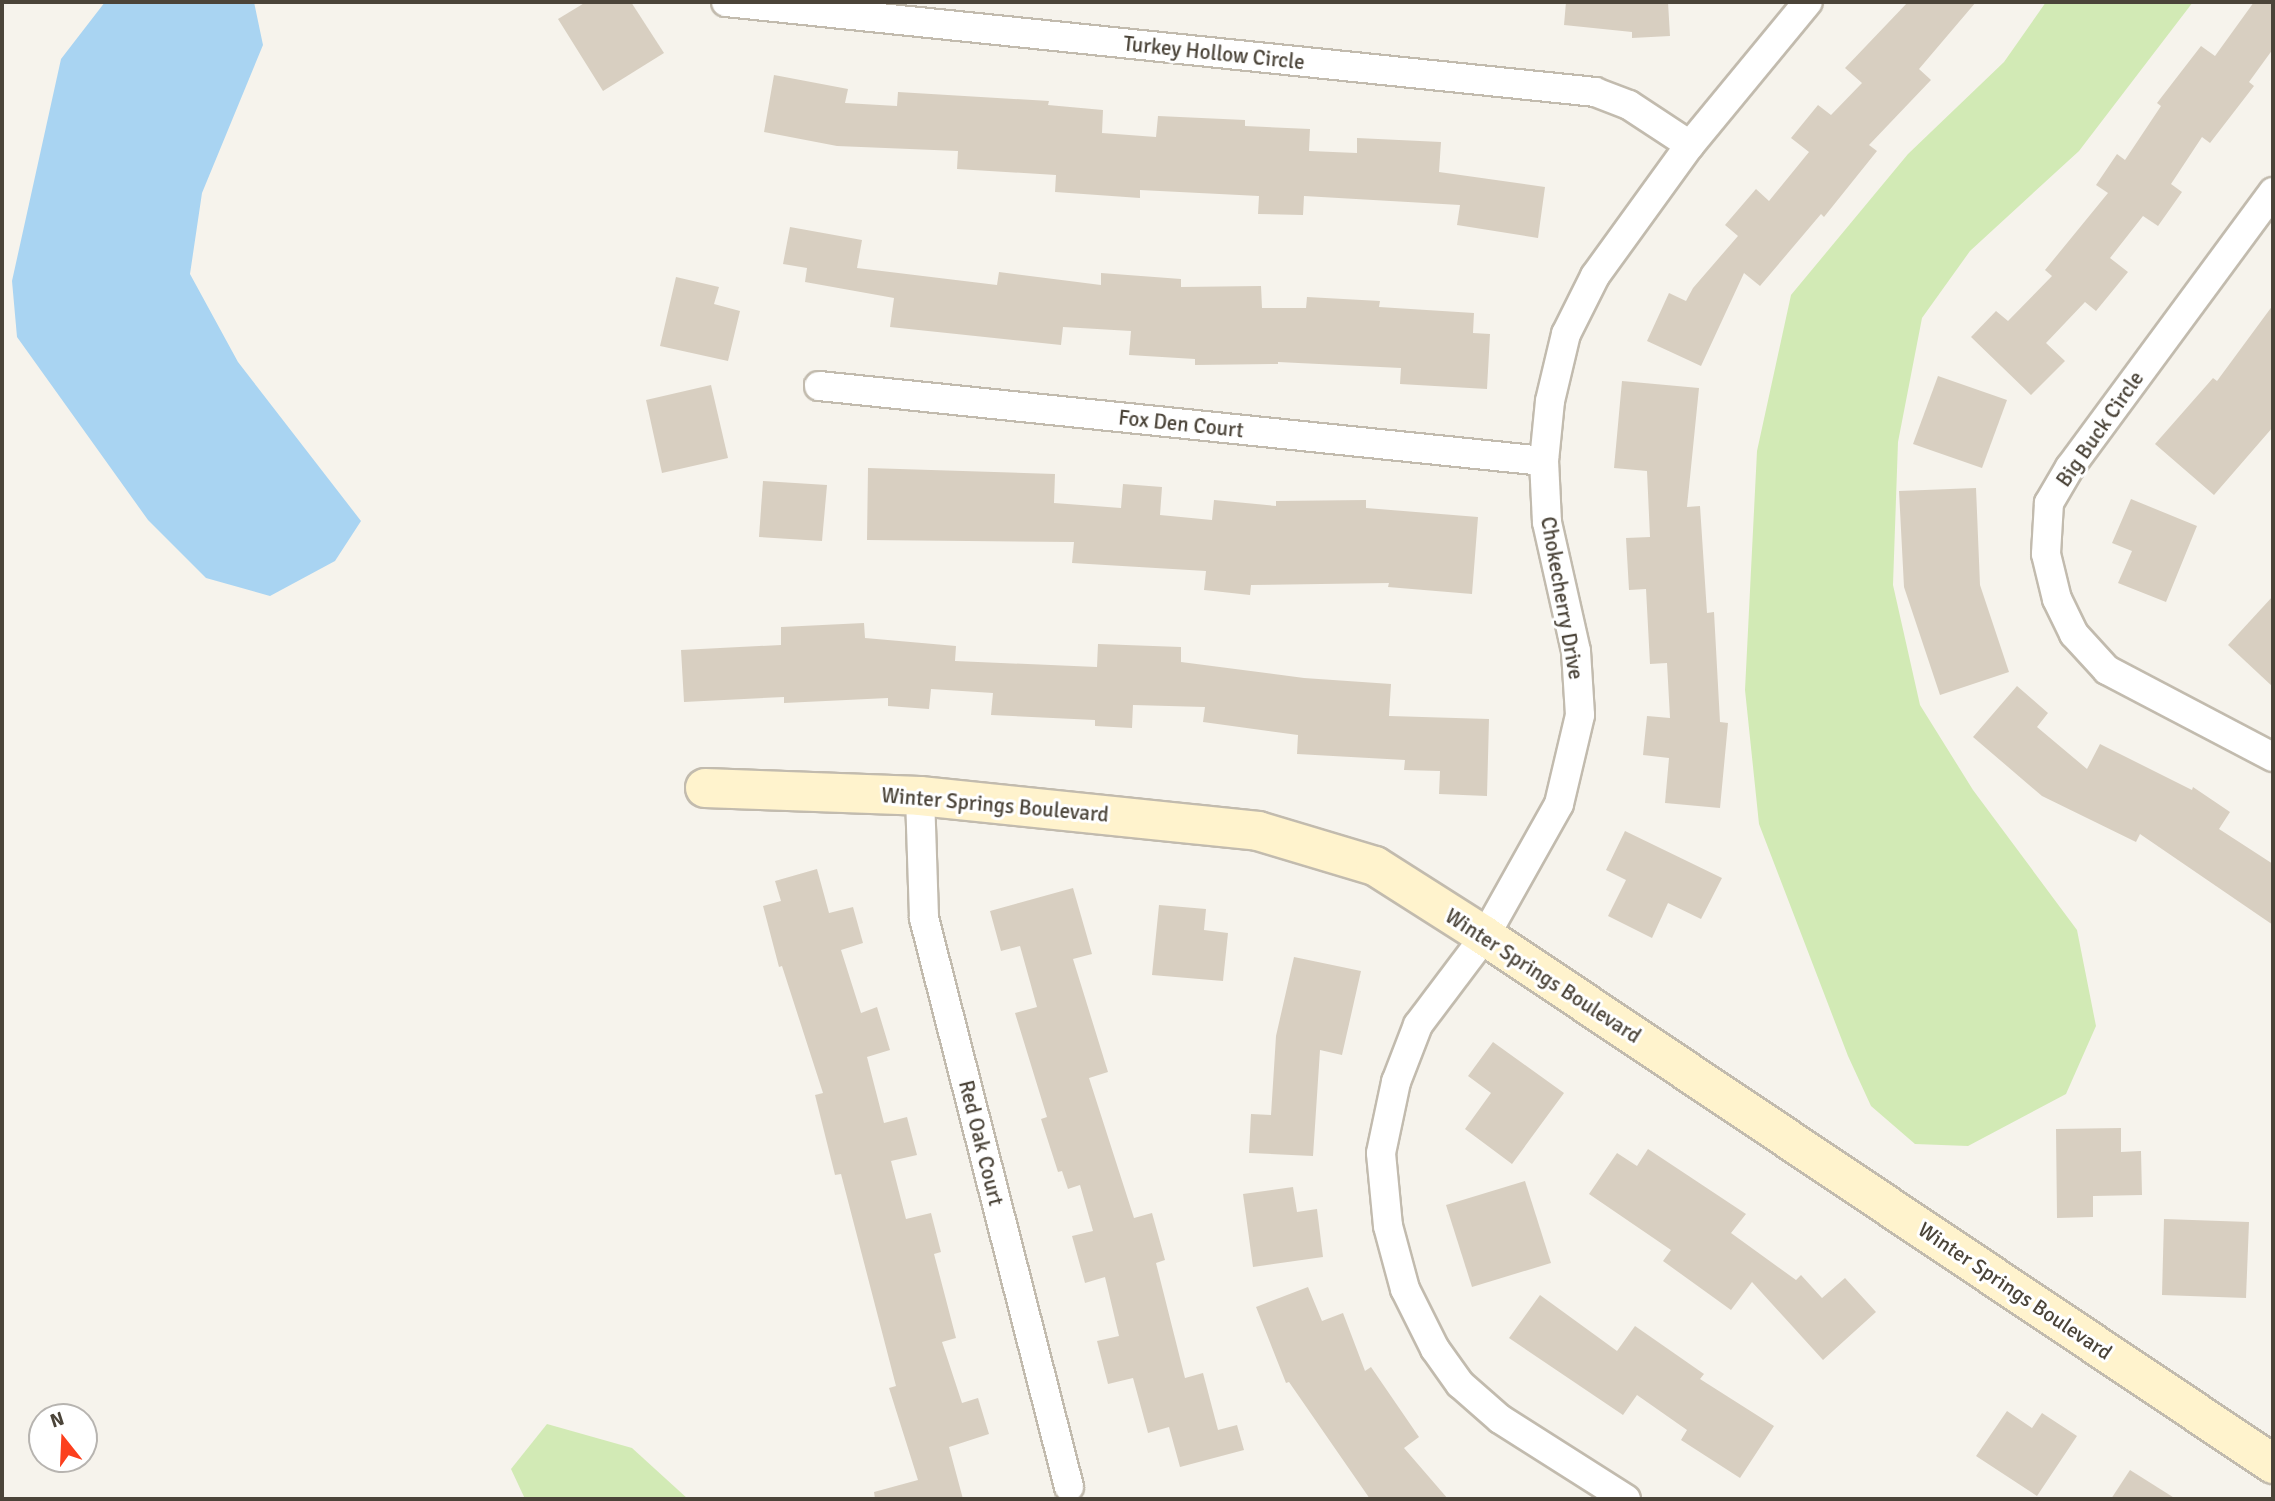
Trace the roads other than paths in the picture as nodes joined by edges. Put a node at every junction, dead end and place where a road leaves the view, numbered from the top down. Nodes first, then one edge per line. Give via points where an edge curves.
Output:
1 (726, 2) edge
2 (1808, 2) edge
3 (1689, 145) junction
4 (2273, 192) edge
5 (819, 386) dead end
6 (1544, 461) junction
7 (2273, 757) edge
8 (705, 788) dead end
9 (920, 796) junction
10 (1485, 936) junction
11 (2273, 1464) edge
12 (1069, 1487) dead end
13 (1626, 1499) edge

1 - 3 street, Turkey Hollow Circle via 1595,92 1629,105
2 - 3 street, Chokecherry Drive
3 - 6 street, Chokecherry Drive via 1595,276 1566,334 1550,401
4 - 7 street, Big Buck Circle via 2070,467 2049,503 2046,554 2057,599 2074,634 2107,670
5 - 6 street, Fox Den Court
6 - 10 street, Chokecherry Drive via 1547,522 1576,651 1580,715 1559,804
8 - 9 street, Winter Springs Boulevard
9 - 10 street, Winter Springs Boulevard via 1258,831 1375,866
9 - 12 street, Red Oak Court via 924,918
10 - 11 street, Winter Springs Boulevard
10 - 13 street, Chokecherry Drive via 1418,1025 1396,1082 1381,1153 1388,1226 1405,1289 1435,1349 1460,1384 1500,1419

